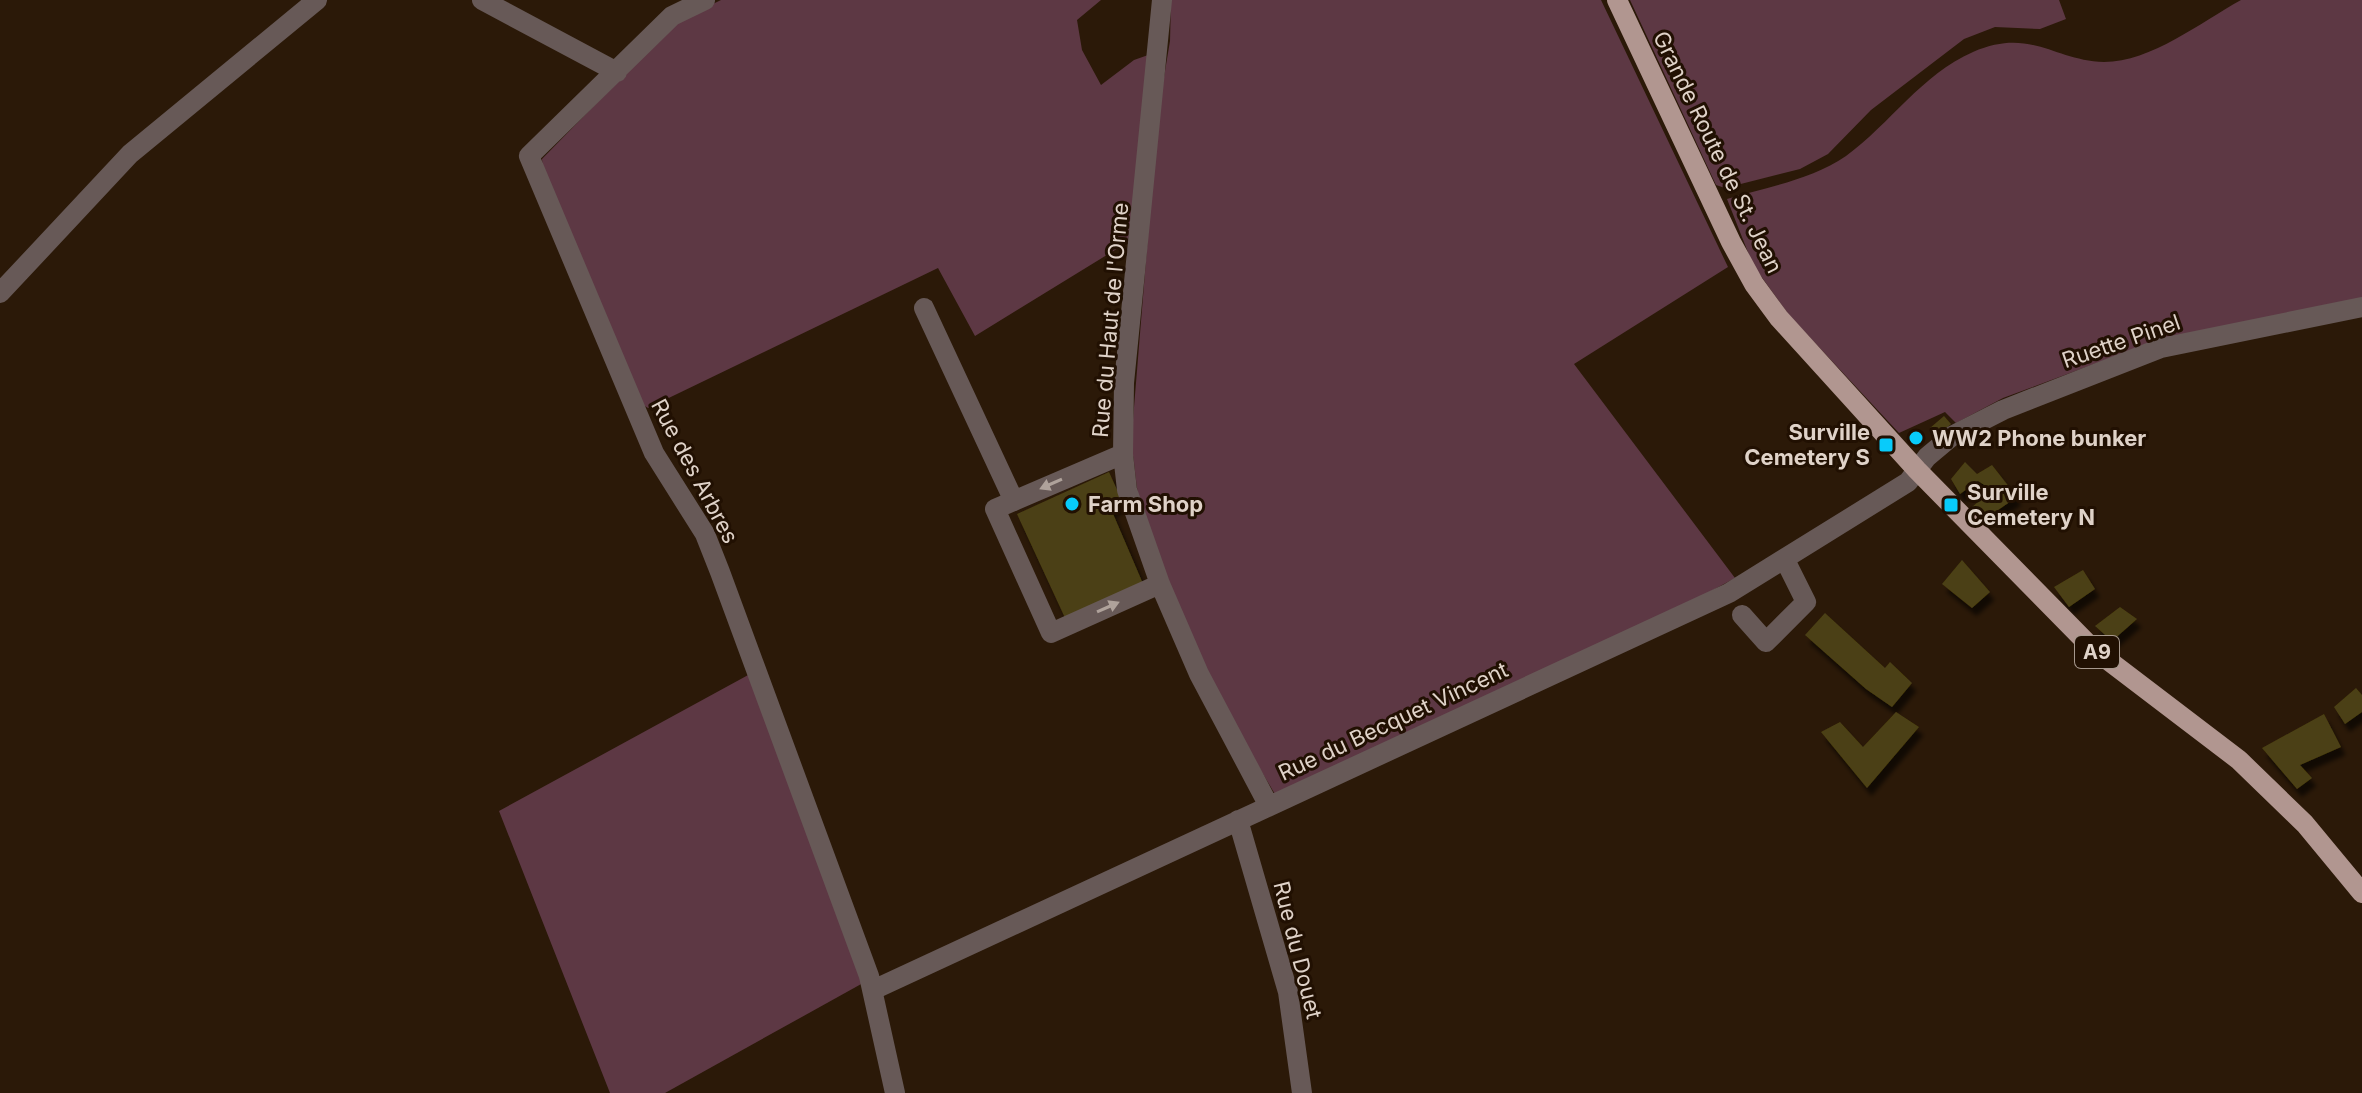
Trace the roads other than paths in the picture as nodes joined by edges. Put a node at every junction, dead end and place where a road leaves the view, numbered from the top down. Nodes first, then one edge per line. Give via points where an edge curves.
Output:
1 (317, 0) edge
2 (482, 0) edge
3 (705, 0) edge
4 (1162, 0) edge
5 (1617, 0) edge
6 (617, 72) junction
7 (0, 293) edge
8 (2362, 307) edge
9 (924, 308) dead end
10 (1123, 454) junction
11 (1917, 470) junction
12 (1014, 501) junction
13 (1785, 560) junction
14 (1160, 584) junction
15 (1742, 615) dead end
16 (1269, 806) junction
17 (1238, 820) junction
18 (2362, 893) edge
19 (873, 990) junction
20 (895, 1093) edge
21 (1302, 1093) edge

1 - 7 street via 130,154
2 - 6 street
3 - 6 street, Rue des Arbres via 672,16
4 - 10 street, Rue du Haut de l'Orme via 1124,383
5 - 11 main road, Grande Route de St. Jean / A9 via 1754,284
6 - 19 street, Rue des Arbres via 529,156 654,453 705,534
8 - 11 street, Ruette Pinel via 2161,348 2003,410 1952,436
9 - 12 street
10 -> 12 street
10 - 14 street, Rue du Haut de l'Orme via 1127,490
11 - 13 street, Rue du Becquet Vincent via 1908,482
11 - 18 main road, Grande Route de St. Jean / A9 via 2092,648 2239,760 2305,824
12 -> 14 street via 995,509 1051,633
13 - 15 street via 1806,602 1766,642
13 - 16 street, Rue du Becquet Vincent via 1696,609
14 - 16 street, Rue du Haut de l'Orme via 1199,674
16 - 17 street, Rue du Becquet Vincent
17 - 19 street, Rue du Becquet Vincent
17 - 21 street, Rue du Douet via 1288,992
19 - 20 street

